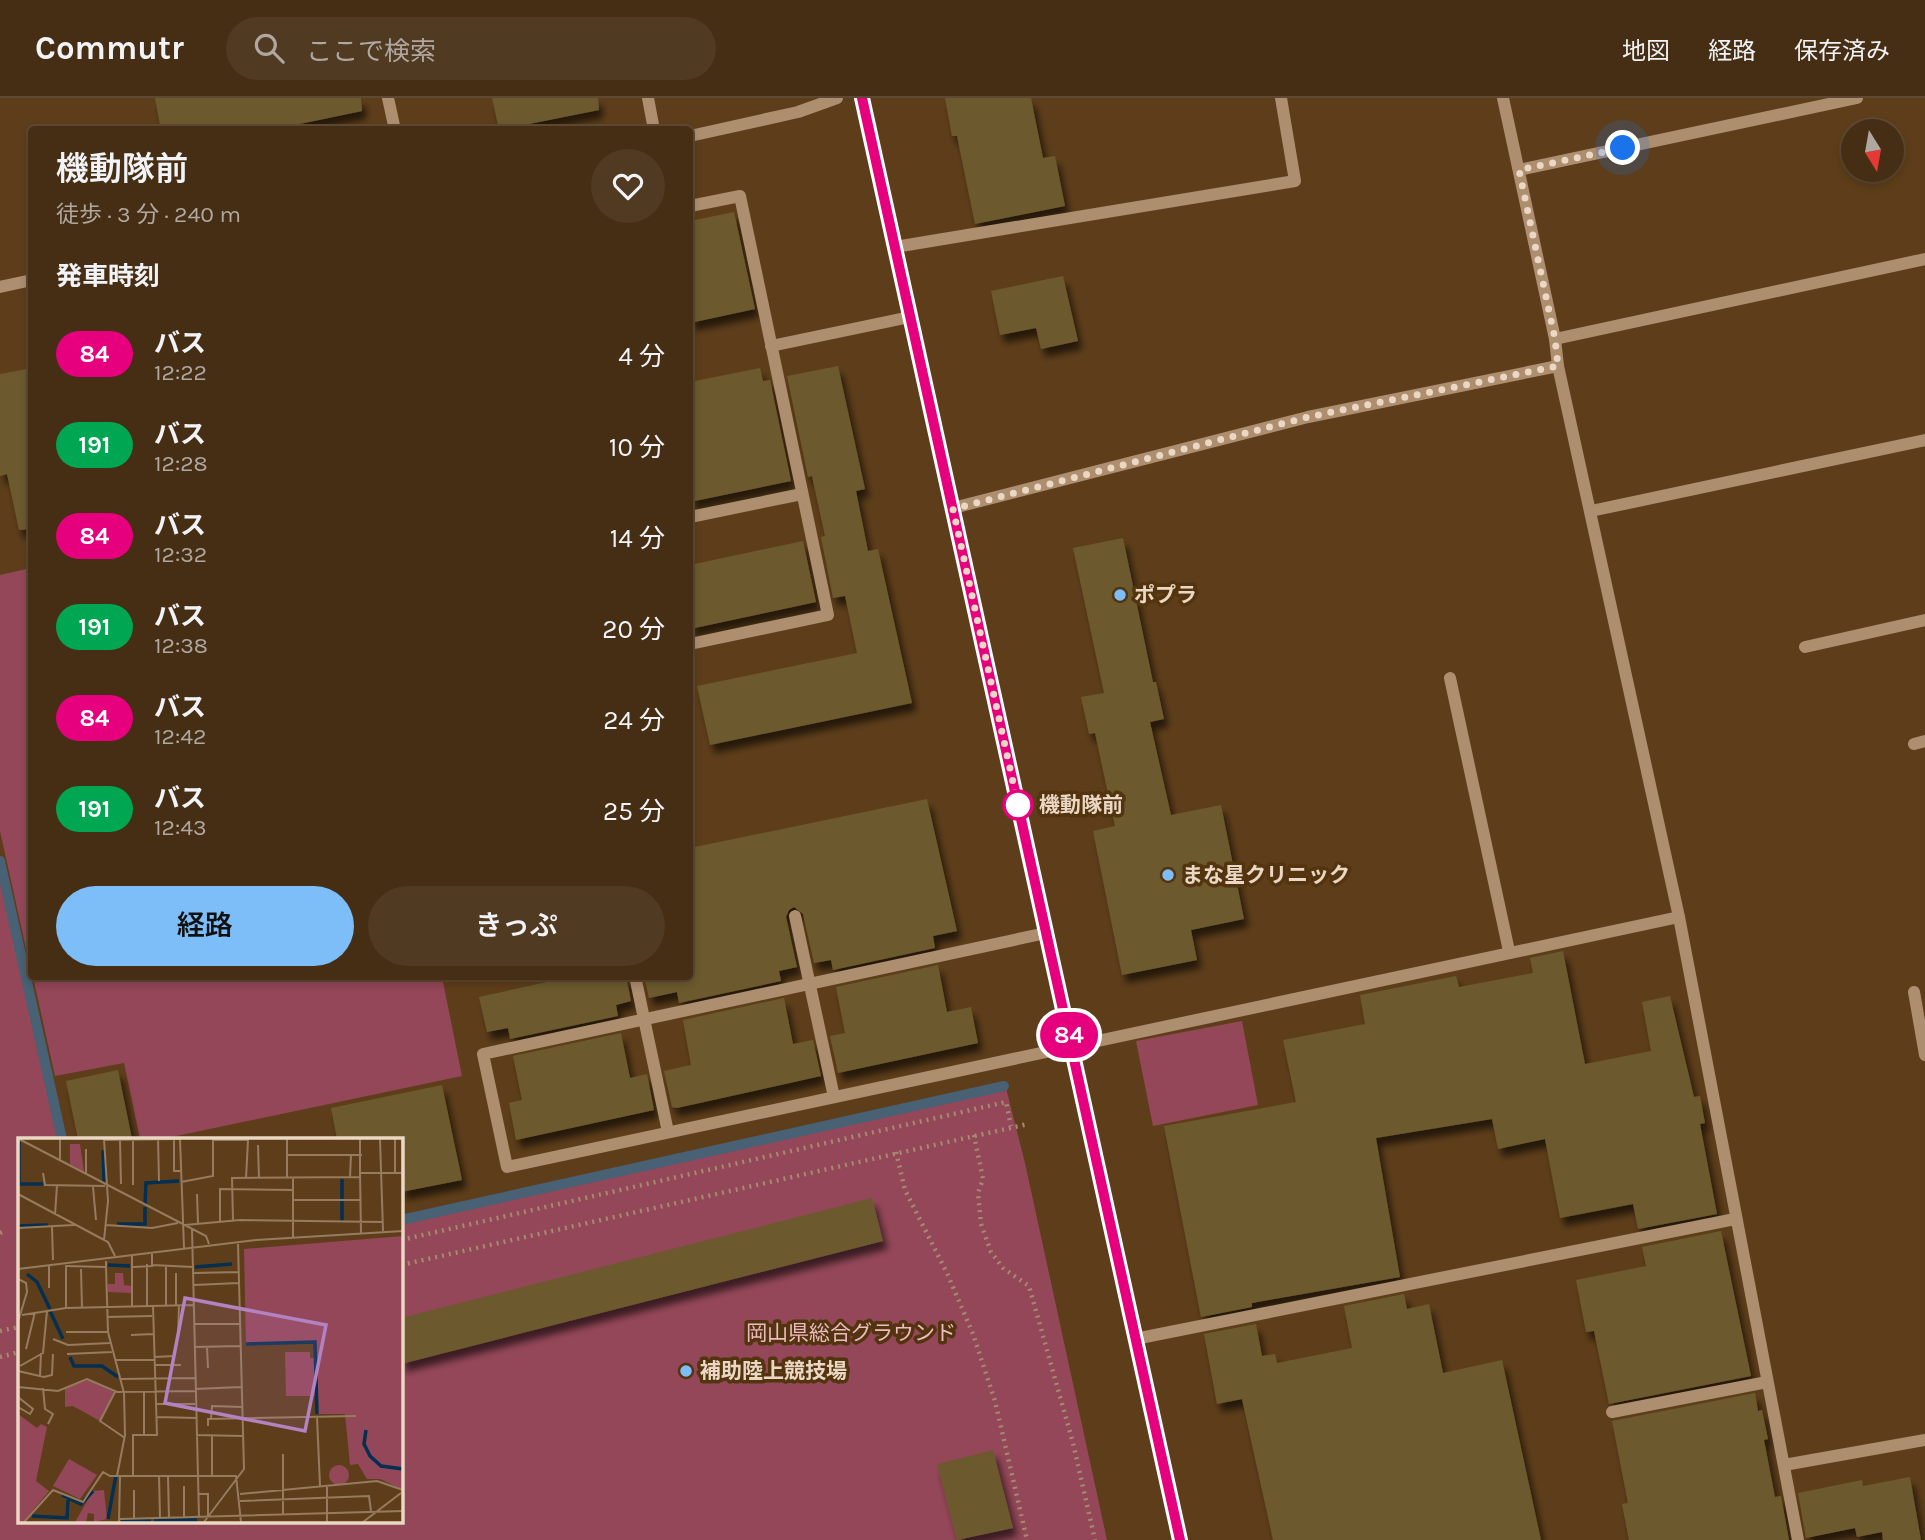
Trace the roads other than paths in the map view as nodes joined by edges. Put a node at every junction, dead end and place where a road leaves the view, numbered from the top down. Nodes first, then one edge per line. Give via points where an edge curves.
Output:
1 (388, 98) edge
2 (648, 98) edge
3 (837, 98) edge
4 (862, 98) edge
5 (1282, 98) edge
6 (1503, 98) edge
7 (1857, 98) edge
8 (394, 126) edge
9 (653, 126) edge
10 (693, 135) edge
11 (1519, 170) junction
12 (693, 205) edge
13 (895, 247) junction
14 (1925, 259) edge
15 (28, 281) edge
16 (0, 287) edge
17 (910, 317) junction
18 (1555, 339) junction
19 (771, 346) junction
20 (1558, 366) junction
21 (1925, 440) edge
22 (802, 494) junction
23 (953, 509) junction
24 (1591, 511) junction
25 (693, 516) edge
26 (1925, 620) edge
27 (693, 643) edge
28 (1805, 647) dead end
29 (1450, 678) dead end
30 (795, 916) dead end
31 (1679, 917) junction
32 (1046, 933) junction
33 (1509, 951) junction
34 (636, 980) edge
35 (809, 984) junction
36 (1914, 992) dead end
37 (644, 1019) junction
38 (1072, 1046) junction
39 (1925, 1055) edge
40 (834, 1097) junction
41 (668, 1132) junction
42 (1735, 1219) junction
43 (1135, 1339) junction
44 (1767, 1382) junction
45 (1612, 1412) dead end
46 (1925, 1440) edge
47 (1784, 1465) junction
48 (1180, 1540) edge
49 (1798, 1540) edge

1 - 8 street
2 - 9 street
3 - 10 street via 798,112
4 - 13 street
5 - 13 street via 1295,181
6 - 11 street
7 - 11 street
11 - 18 street
12 - 19 street via 740,196
13 - 17 street
14 - 18 street
15 - 16 street
17 - 19 street
17 - 23 street
18 - 20 street
19 - 22 street
20 - 23 street via 1308,417
20 - 24 street
21 - 24 street
22 - 25 street
22 - 27 street via 828,614
23 - 32 street
24 - 31 street
26 - 28 street
29 - 33 street
30 - 35 street
31 - 33 street
31 - 42 street
32 - 35 street
32 - 38 street
33 - 38 street
34 - 37 street
35 - 37 street
35 - 40 street
36 - 39 street
37 - 41 street
37 - 41 street via 483,1054 508,1167
38 - 40 street
38 - 43 street
40 - 41 street
42 - 43 street
42 - 44 street
43 - 48 street
44 - 45 street
44 - 47 street
46 - 47 street
47 - 49 street

